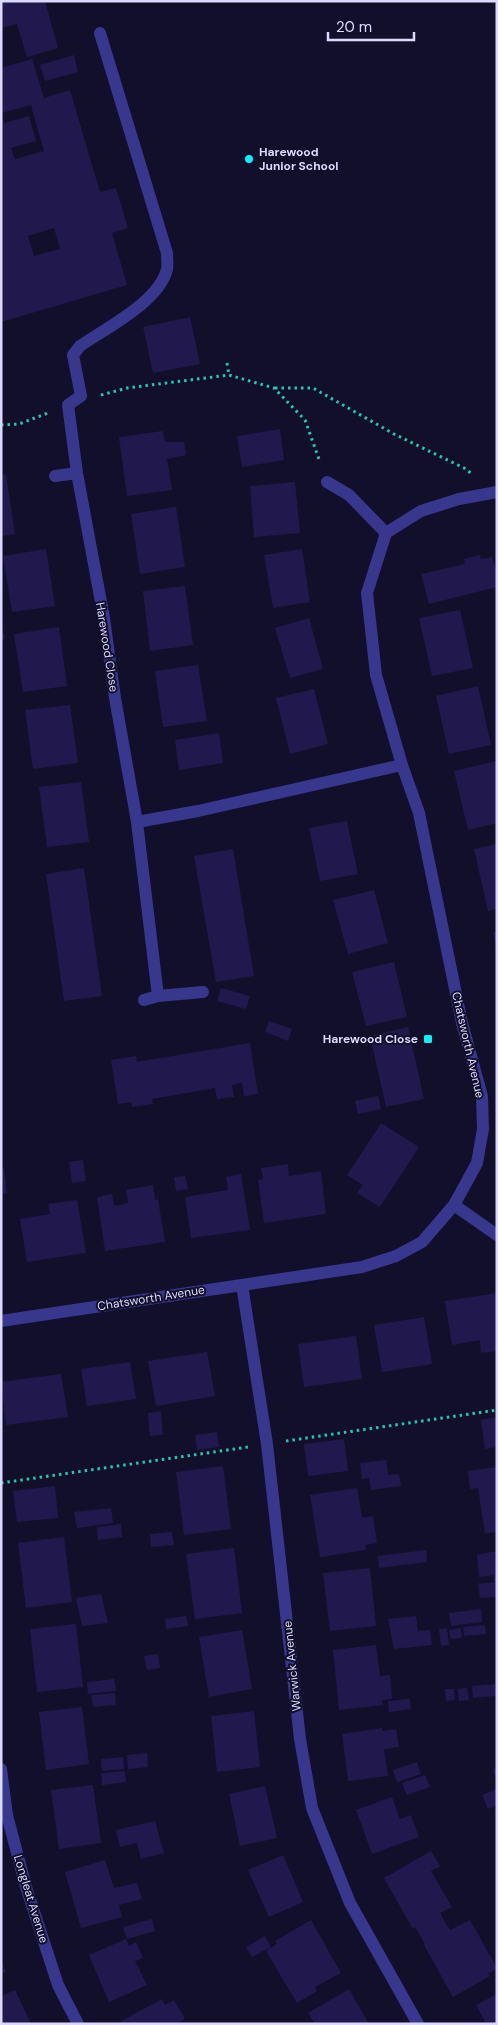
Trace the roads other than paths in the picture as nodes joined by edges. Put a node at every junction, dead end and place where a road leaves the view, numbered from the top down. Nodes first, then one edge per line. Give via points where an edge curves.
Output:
1 (100, 33) dead end
2 (77, 473) junction
3 (54, 476) dead end
4 (327, 482) road end
5 (495, 492) edge
6 (386, 534) junction
7 (402, 765) junction
8 (137, 822) junction
9 (203, 992) dead end
10 (158, 996) junction
11 (144, 1000) dead end
12 (454, 1205) junction
13 (497, 1235) edge
14 (242, 1284) junction
15 (1, 1321) edge
16 (1, 1768) edge
17 (78, 2024) edge
18 (418, 2024) edge

1 - 2 street, Harewood Close via 167,253 167,269 144,303 80,346 74,355 81,396 68,405
2 - 3 street
2 - 8 street, Harewood Close
4 - 6 street via 349,495
5 - 6 street via 420,511
6 - 7 street, Chatsworth Avenue via 367,593 376,675
7 - 8 street
7 - 12 street, Chatsworth Avenue via 419,813 462,1024 482,1096 483,1129 477,1163
8 - 10 street, Harewood Close
9 - 10 street
10 - 11 street
12 - 13 street
12 - 14 street, Chatsworth Avenue via 422,1242 396,1256 362,1267
14 - 15 street, Chatsworth Avenue
14 - 18 street, Warwick Avenue via 267,1444 300,1738 312,1808 350,1903
16 - 17 street, Longleat Avenue via 7,1815 26,1887 58,1985

